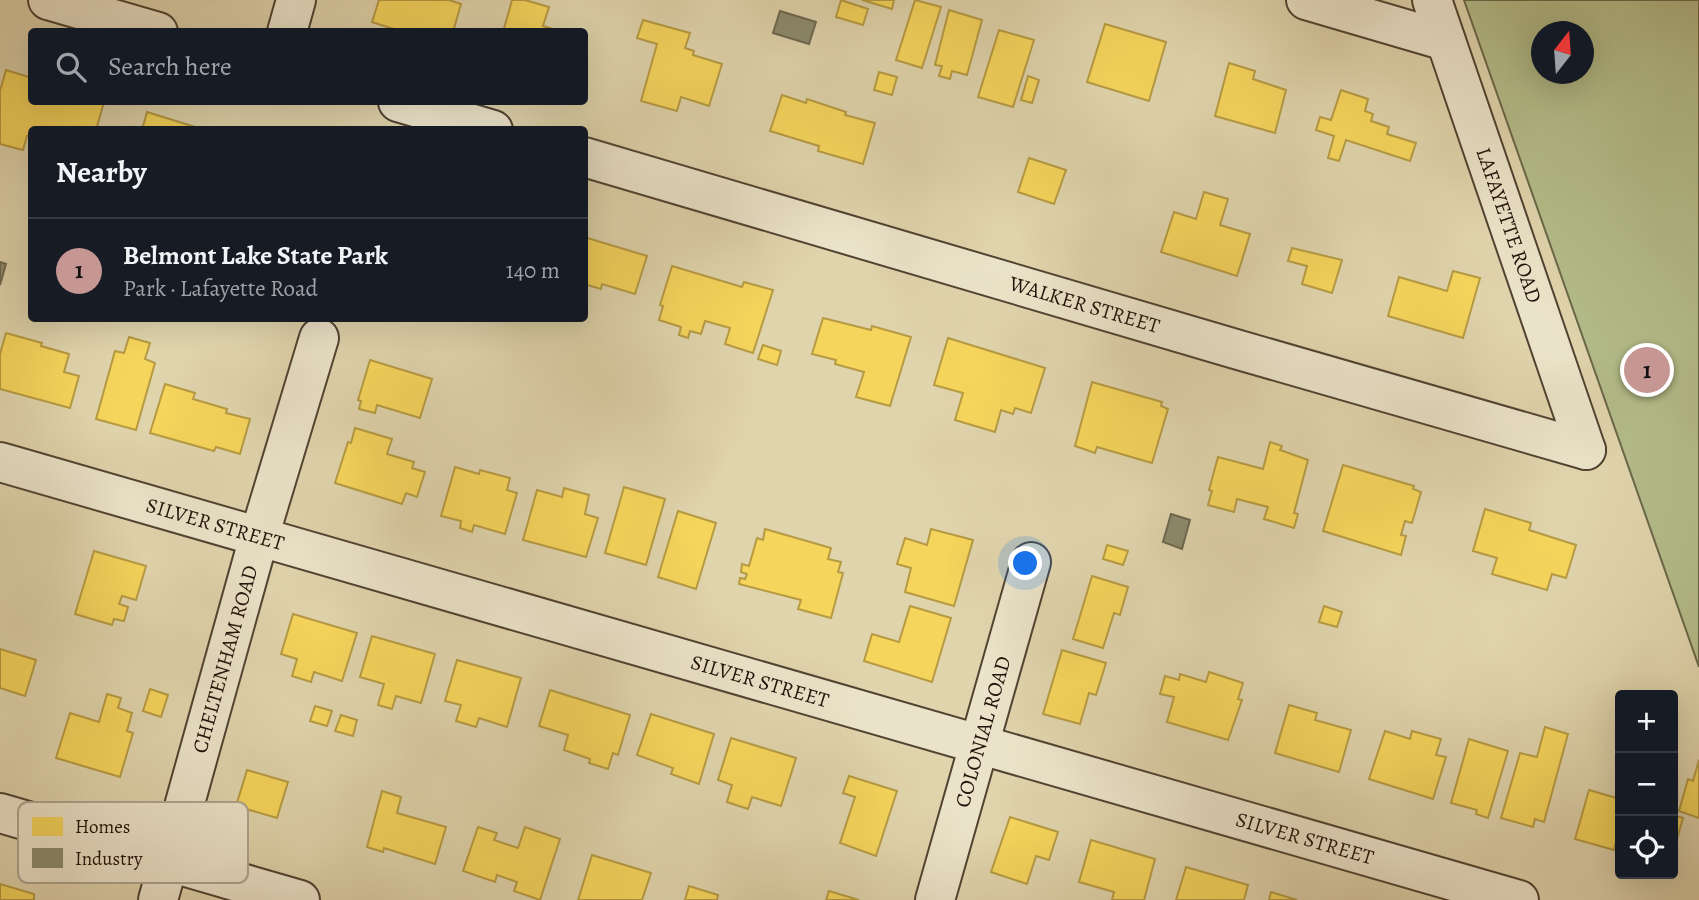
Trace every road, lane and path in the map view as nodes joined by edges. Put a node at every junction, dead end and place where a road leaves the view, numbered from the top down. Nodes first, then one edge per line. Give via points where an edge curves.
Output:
1 (48, 0) edge
2 (296, 0) edge
3 (1306, 0) edge
4 (1432, 0) edge
5 (144, 28) edge
6 (288, 28) edge
7 (1446, 41) junction
8 (408, 105) edge
9 (479, 126) edge
10 (588, 158) edge
11 (319, 338) dead end
12 (1586, 450) joint
13 (0, 461) edge
14 (259, 537) junction
15 (1031, 562) dead end
16 (981, 743) junction
17 (186, 802) edge
18 (0, 813) edge
19 (18, 818) edge
20 (163, 883) edge
21 (241, 883) edge
22 (158, 900) edge
23 (300, 900) edge
24 (935, 900) edge
25 (1519, 900) edge

1 - 5 street
2 - 6 street
3 - 7 street
4 - 7 street, LAFAYETTE ROAD
7 - 12 street, LAFAYETTE ROAD
8 - 9 street
10 - 12 street, WALKER STREET
11 - 14 street, CHELTENHAM ROAD
13 - 14 street, SILVER STREET
14 - 16 street, SILVER STREET
14 - 17 street, CHELTENHAM ROAD
15 - 16 street, COLONIAL ROAD
16 - 24 street, COLONIAL ROAD
16 - 25 street, SILVER STREET
18 - 19 street
20 - 22 street, CHELTENHAM ROAD
21 - 23 street

